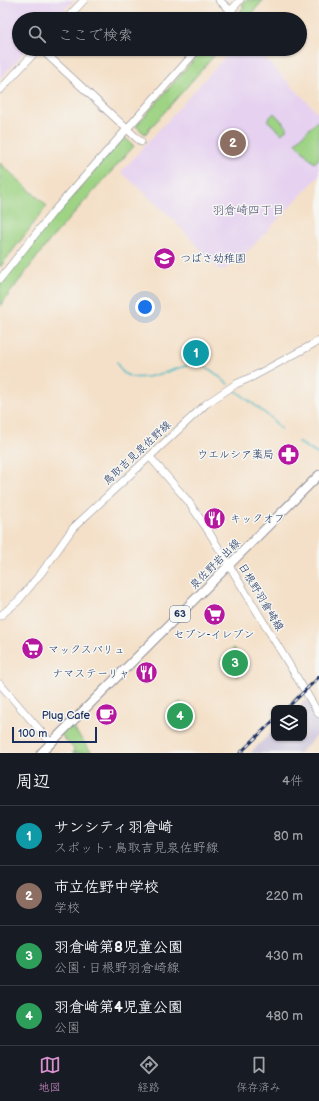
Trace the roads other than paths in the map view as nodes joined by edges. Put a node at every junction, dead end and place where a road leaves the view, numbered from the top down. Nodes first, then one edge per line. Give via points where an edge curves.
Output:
1 (84, 0) edge
2 (219, 0) edge
3 (240, 0) edge
4 (231, 11) joint
5 (73, 12) edge
6 (32, 56) edge
7 (49, 56) edge
8 (192, 56) edge
9 (0, 90) edge
10 (127, 129) junction
11 (141, 142) dead end
12 (0, 279) edge
13 (319, 341) edge
14 (150, 457) junction
15 (319, 475) edge
16 (229, 565) junction
17 (0, 616) edge
18 (0, 684) edge
19 (319, 714) edge
20 (51, 743) junction
21 (41, 753) edge

1 - 5 main road
2 - 4 main road
3 - 4 main road
6 - 9 main road
7 - 10 main road
8 - 10 main road
10 - 11 main road
10 - 12 main road via 53,212
13 - 14 main road, 鳥取吉見泉佐野線 via 225,390 206,404
14 - 16 main road, 日根野羽倉崎線 via 188,501
14 - 17 main road, 鳥取吉見泉佐野線 via 73,528 18,601
15 - 16 main road, 泉佐野岩出線 / 63
16 - 19 main road, 日根野羽倉崎線
16 - 20 main road, 泉佐野岩出線 / 63
18 - 20 main road
20 - 21 main road, 泉佐野岩出線 / 63

